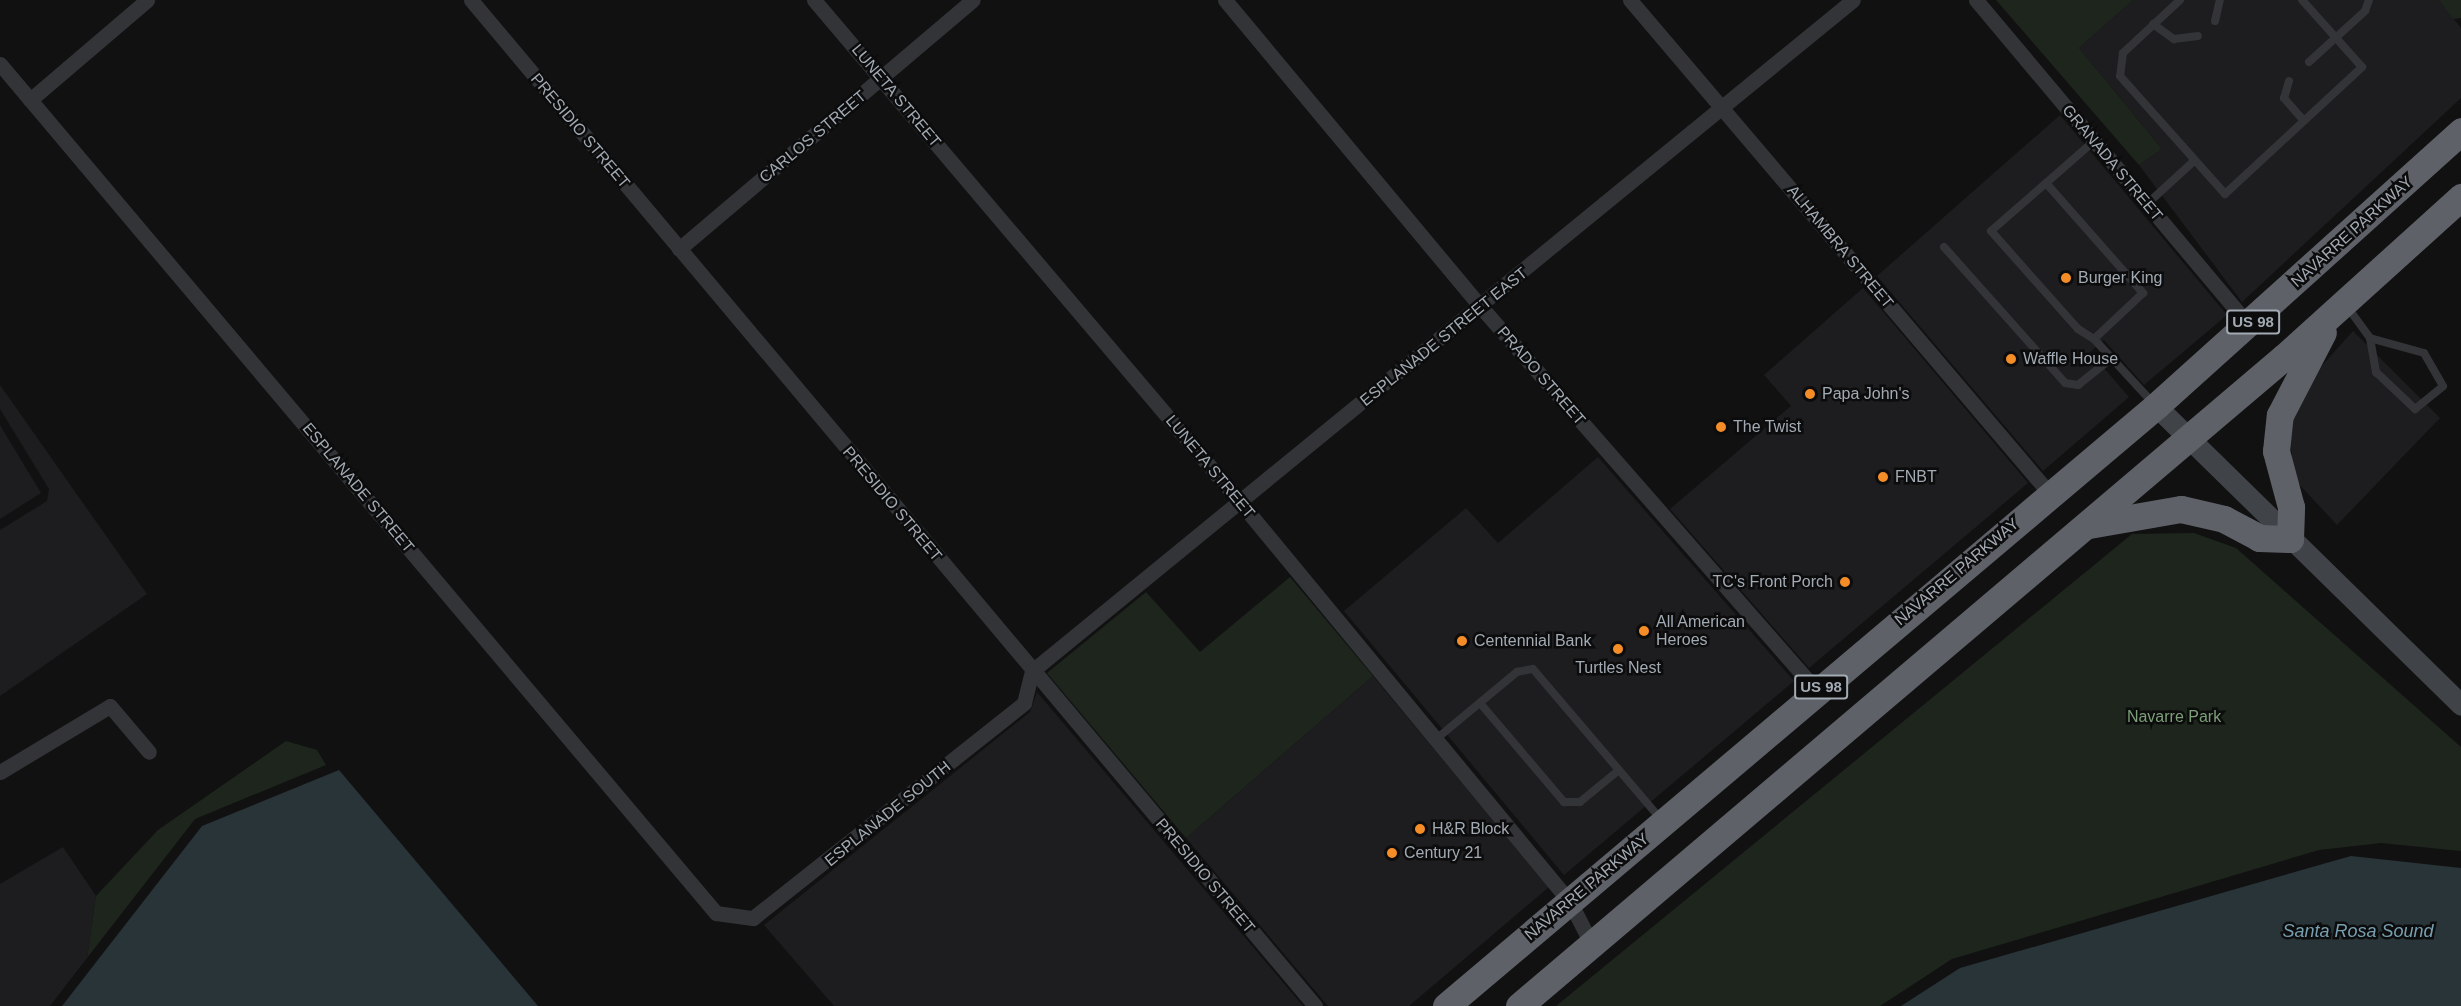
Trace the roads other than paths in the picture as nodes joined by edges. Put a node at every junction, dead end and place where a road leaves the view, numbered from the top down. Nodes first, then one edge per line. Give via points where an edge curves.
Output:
1 (147, 0) edge
2 (471, 0) edge
3 (814, 0) edge
4 (974, 0) edge
5 (1225, 0) edge
6 (1630, 0) edge
7 (1853, 0) edge
8 (1976, 0) edge
9 (2180, 0) edge
10 (2220, 0) edge
11 (2302, 0) edge
12 (2369, 0) edge
13 (2215, 21) dead end
14 (2153, 24) junction
15 (2198, 36) dead end
16 (2336, 39) junction
17 (2310, 62) dead end
18 (0, 64) edge
19 (881, 79) junction
20 (2289, 81) dead end
21 (30, 99) junction
22 (1722, 108) junction
23 (2304, 121) junction
24 (2461, 131) edge
25 (2094, 141) junction
26 (2194, 161) junction
27 (2046, 183) junction
28 (2461, 197) edge
29 (2147, 204) junction
30 (1944, 247) dead end
31 (679, 249) junction
32 (1480, 307) junction
33 (2339, 309) junction
34 (2249, 326) junction
35 (2370, 338) junction
36 (2094, 339) junction
37 (2112, 358) junction
38 (2156, 406) junction
39 (2190, 438) junction
40 (2050, 494) junction
41 (1240, 502) junction
42 (2087, 525) junction
43 (2290, 539) junction
44 (1032, 671) junction
45 (1816, 691) junction
46 (1480, 703) junction
47 (2461, 705) edge
48 (1435, 740) junction
49 (149, 752) dead end
50 (1619, 770) junction
51 (0, 772) edge
52 (1663, 822) junction
53 (1570, 902) junction
54 (716, 913) joint
55 (1592, 945) junction
56 (1315, 1006) edge
57 (1446, 1006) edge
58 (1519, 1006) edge

1 - 21 street
2 - 31 street, PRESIDIO STREET
3 - 19 street, LUNETA STREET
4 - 19 street, CARLOS STREET
5 - 32 street, PRADO STREET
6 - 22 street, ALHAMBRA STREET
7 - 22 street, ESPLANADE STREET EAST
8 - 25 street, GRANADA STREET
9 - 14 lane
10 - 13 lane
11 - 16 lane
12 - 16 lane
14 - 15 lane via 2174,39
14 - 26 lane via 2123,53 2120,76
16 - 17 lane
16 - 23 lane via 2362,67
18 - 21 street, ESPLANADE STREET
19 - 31 street, CARLOS STREET
19 - 41 street, LUNETA STREET
20 - 23 lane via 2284,98
21 - 54 street, ESPLANADE STREET
22 - 32 street, ESPLANADE STREET EAST
22 - 40 street, ALHAMBRA STREET
23 - 26 lane via 2225,194
24 - 34 highway, NAVARRE PARKWAY / US 98
25 - 27 lane
25 - 29 street, GRANADA STREET
26 - 29 lane
27 - 36 lane via 2143,293
27 - 36 lane via 1991,231 2078,329
28 - 33 highway, US 98
29 - 34 street, GRANADA STREET
30 - 37 lane via 2065,383 2078,386
31 - 44 street, PRESIDIO STREET
32 - 41 street, ESPLANADE STREET EAST
32 - 45 street, PRADO STREET
33 - 35 lane
33 - 39 highway, US 98
33 - 43 highway via 2280,415 2276,451 2291,507
34 - 38 highway, NAVARRE PARKWAY / US 98
35 - 35 lane via 2376,372 2415,410 2443,386 2424,353
36 - 37 lane
37 - 38 lane
38 - 39 main road
38 - 40 highway, NAVARRE PARKWAY / US 98
39 - 42 highway, US 98
39 - 43 main road
40 - 45 highway, NAVARRE PARKWAY / US 98
41 - 44 street, ESPLANADE STREET EAST
41 - 48 street, LUNETA STREET
42 - 43 highway via 2181,509 2224,519 2259,538
42 - 55 highway, US 98
43 - 47 main road
44 - 54 street, ESPLANADE SOUTH via 1024,703 820,869 753,918
44 - 56 street, PRESIDIO STREET
45 - 52 highway, NAVARRE PARKWAY / US 98
46 - 48 lane
46 - 50 lane via 1564,802 1580,802
46 - 50 lane via 1517,672 1533,669
48 - 53 street, LUNETA STREET
49 - 51 street via 110,706
50 - 52 lane
52 - 53 highway, NAVARRE PARKWAY / US 98
53 - 55 street, LUNETA STREET
53 - 57 highway, NAVARRE PARKWAY / US 98
55 - 58 highway, US 98

